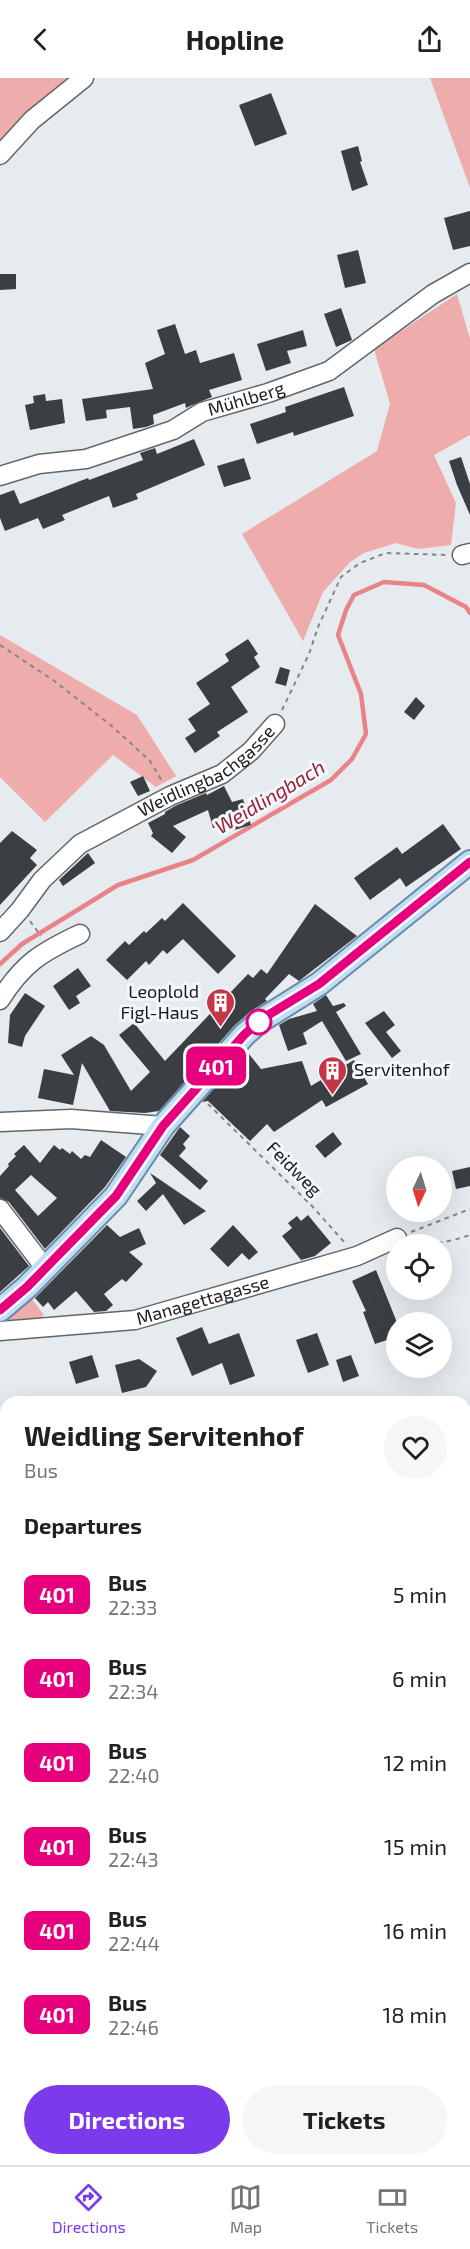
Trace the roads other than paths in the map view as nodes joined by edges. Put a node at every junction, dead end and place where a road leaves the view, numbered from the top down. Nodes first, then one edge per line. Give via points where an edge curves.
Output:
1 (84, 78) edge
2 (0, 155) edge
3 (470, 273) edge
4 (0, 476) edge
5 (275, 724) road end
6 (470, 862) edge
7 (0, 932) edge
8 (80, 934) dead end
9 (0, 1000) edge
10 (0, 1122) edge
11 (163, 1126) junction
12 (0, 1209) edge
13 (386, 1243) edge
14 (45, 1268) junction
15 (0, 1310) edge
16 (0, 1331) edge

1 - 2 street via 32,120
3 - 4 street, Mühlberg via 433,294 329,371 202,412 173,430 86,459 39,464
5 - 7 street, Weidlingbachgasse via 251,751 222,774 170,796 81,844 42,880
6 - 11 main road via 319,984 260,1020
8 - 9 street via 26,965
10 - 11 street via 71,1119
11 - 14 main road via 116,1196
12 - 14 street
13 - 16 street, Managettagasse via 357,1256 135,1320
14 - 15 main road

